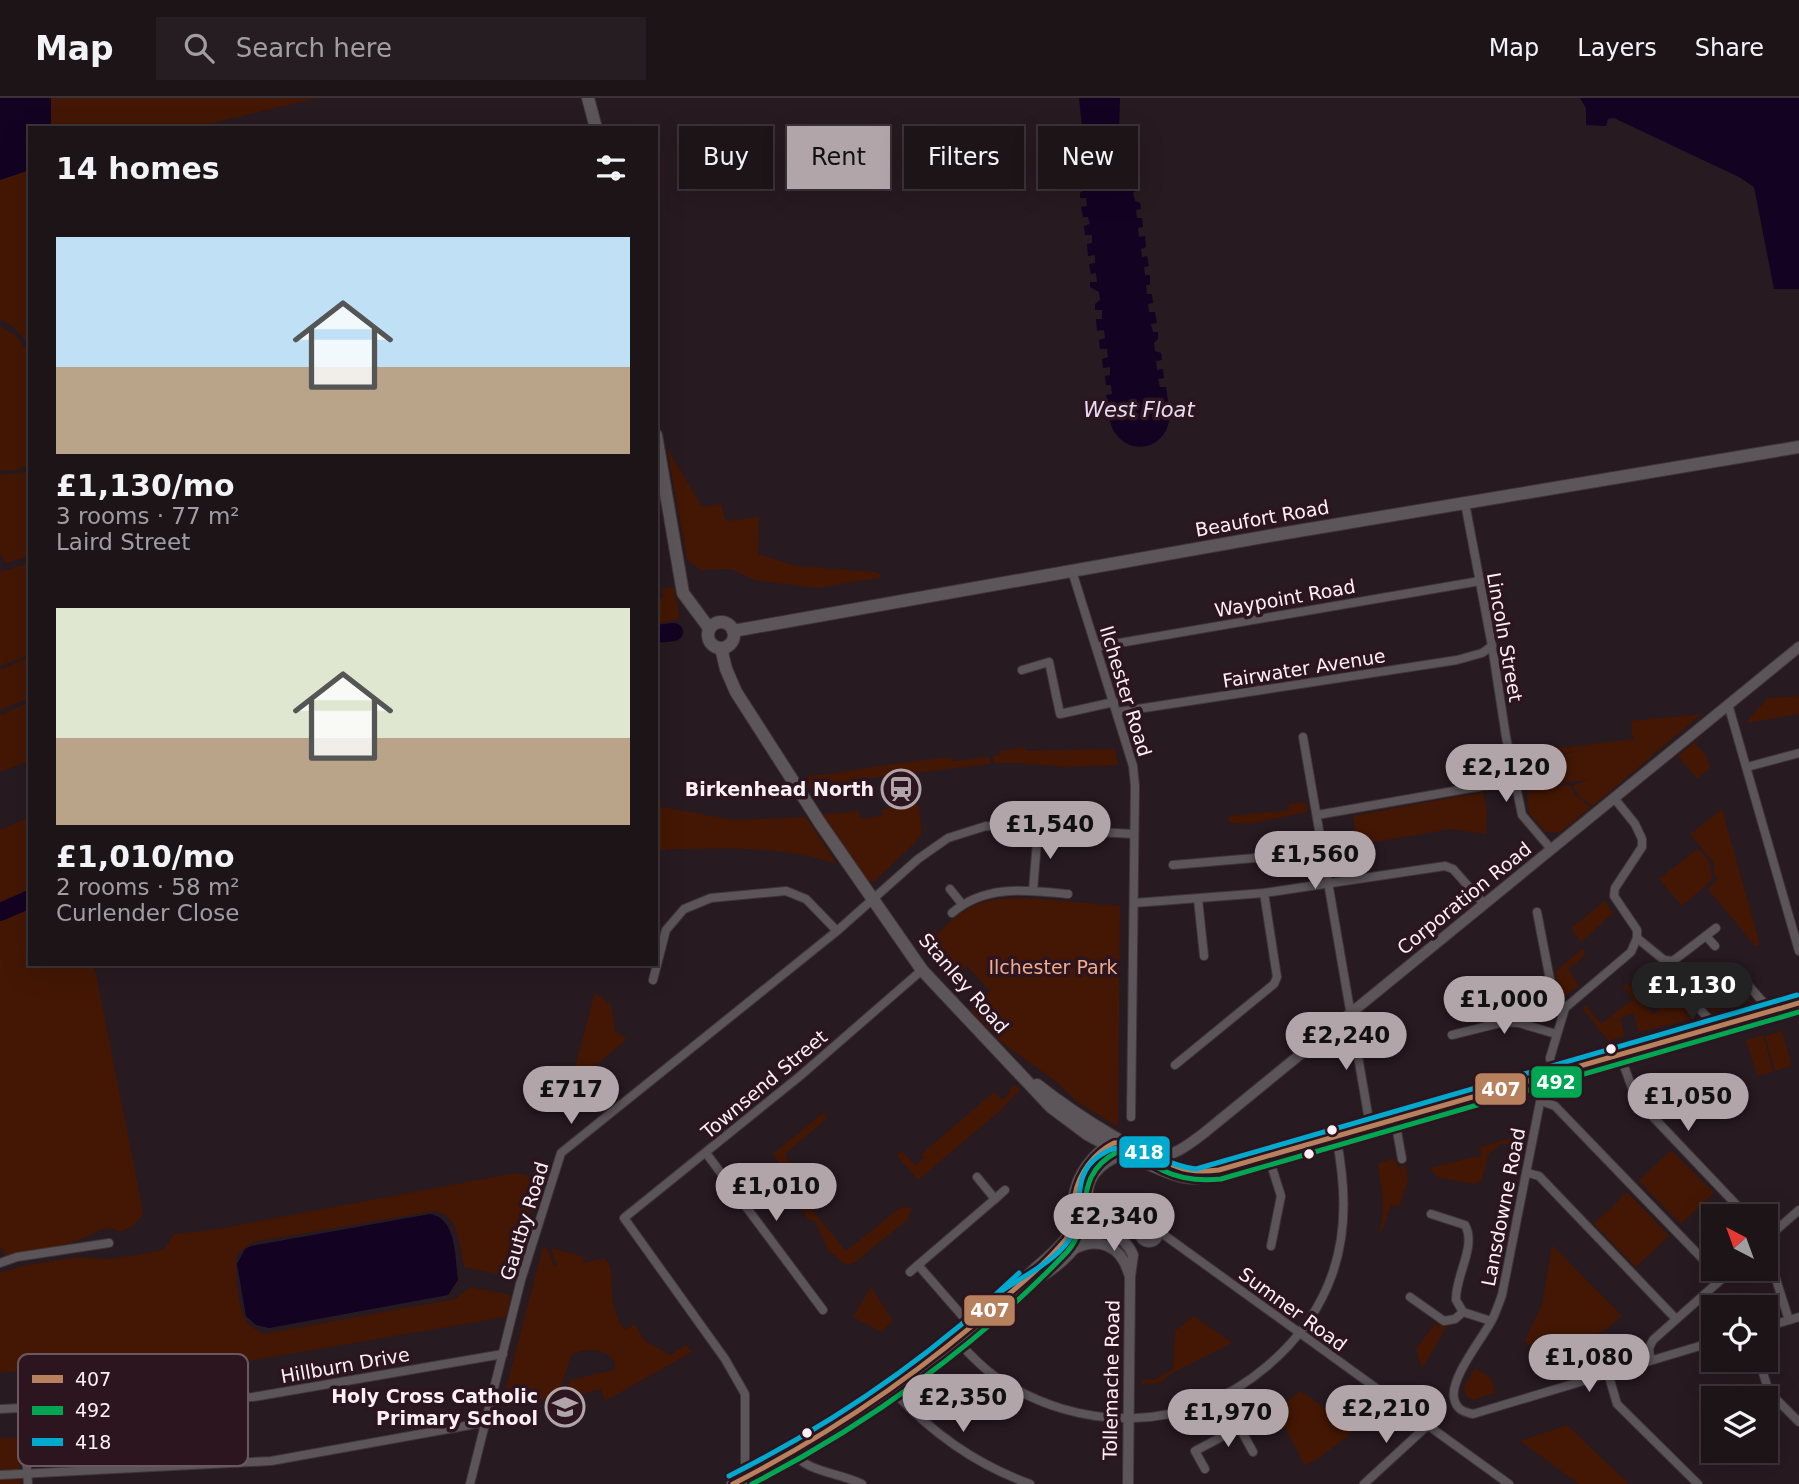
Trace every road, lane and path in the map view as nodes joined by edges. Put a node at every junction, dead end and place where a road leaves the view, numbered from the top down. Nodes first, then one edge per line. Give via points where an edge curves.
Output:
1 (588, 98) edge
2 (595, 126) edge
3 (658, 447) edge
4 (1799, 447) edge
5 (1465, 503) junction
6 (1072, 571) junction
7 (1480, 581) junction
8 (709, 628) junction
9 (733, 631) junction
10 (1492, 646) junction
11 (1799, 646) edge
12 (1096, 647) junction
13 (720, 648) junction
14 (1022, 670) dead end
15 (1114, 702) junction
16 (1728, 704) junction
17 (1118, 712) junction
18 (1303, 737) dead end
19 (1799, 753) edge
20 (1747, 767) junction
21 (1494, 784) dead end
22 (1614, 798) junction
23 (1317, 816) junction
24 (1038, 829) junction
25 (1134, 834) junction
26 (1551, 849) junction
27 (1323, 852) junction
28 (1183, 876) dead end
29 (1328, 884) junction
30 (950, 889) dead end
31 (1033, 891) junction
32 (1264, 893) junction
33 (1068, 894) dead end
34 (1198, 899) junction
35 (874, 900) junction
36 (1134, 903) junction
37 (962, 904) junction
38 (1484, 904) junction
39 (1537, 912) dead end
40 (952, 913) dead end
41 (1716, 928) dead end
42 (837, 931) junction
43 (1706, 936) junction
44 (1637, 939) junction
45 (1715, 946) dead end
46 (1799, 951) edge
47 (1204, 956) dead end
48 (658, 961) edge
49 (657, 966) edge
50 (922, 970) junction
51 (653, 980) dead end
52 (1748, 985) dead end
53 (1688, 996) dead end
54 (1482, 1000) dead end
55 (1799, 1003) edge
56 (1565, 1008) junction
57 (1771, 1012) junction
58 (1351, 1013) junction
59 (1488, 1024) junction
60 (1716, 1027) junction
61 (1556, 1034) junction
62 (1452, 1035) dead end
63 (1620, 1055) junction
64 (1175, 1065) dead end
65 (1547, 1076) junction
66 (1541, 1101) junction
67 (1131, 1117) dead end
68 (1395, 1119) junction
69 (1370, 1126) junction
70 (1096, 1133) junction
71 (1336, 1136) junction
72 (1124, 1142) junction
73 (1108, 1146) junction
74 (1183, 1149) junction
75 (706, 1153) junction
76 (1268, 1156) junction
77 (1131, 1157) junction
78 (1155, 1157) junction
79 (1101, 1159) junction
80 (1402, 1159) dead end
81 (1186, 1170) junction
82 (1219, 1170) junction
83 (1528, 1173) junction
84 (977, 1177) dead end
85 (1005, 1190) dead end
86 (995, 1199) junction
87 (1736, 1204) edge
88 (1086, 1206) junction
89 (1799, 1210) edge
90 (1431, 1214) dead end
91 (1778, 1228) edge
92 (1100, 1229) junction
93 (1082, 1231) junction
94 (1160, 1232) dead end
95 (109, 1243) dead end
96 (1068, 1246) junction
97 (1271, 1246) dead end
98 (1701, 1257) edge
99 (0, 1263) edge
100 (918, 1265) junction
101 (910, 1272) dead end
102 (1130, 1276) junction
103 (1720, 1281) edge
104 (1777, 1281) edge
105 (1410, 1297) dead end
106 (823, 1310) dead end
107 (1463, 1312) junction
108 (1799, 1317) edge
109 (1676, 1319) junction
110 (1789, 1320) junction
111 (1491, 1321) junction
112 (1778, 1323) edge
113 (972, 1327) junction
114 (1300, 1334) junction
115 (957, 1341) junction
116 (1701, 1345) edge
117 (503, 1354) junction
118 (1650, 1359) junction
119 (1763, 1372) edge
120 (1608, 1373) junction
121 (892, 1390) junction
122 (248, 1397) edge
123 (1223, 1397) junction
124 (18, 1408) edge
125 (0, 1409) edge
126 (1127, 1419) junction
127 (487, 1422) junction
128 (1799, 1422) edge
129 (1427, 1426) junction
130 (1240, 1427) junction
131 (1253, 1452) dead end
132 (793, 1453) junction
133 (248, 1462) edge
134 (27, 1466) edge
135 (177, 1466) edge
136 (1205, 1469) dead end
137 (27, 1474) junction
138 (0, 1475) edge
139 (745, 1478) junction
140 (28, 1484) edge
141 (470, 1484) edge
142 (733, 1484) edge
143 (862, 1484) edge
144 (1030, 1484) edge
145 (1128, 1484) edge
146 (1364, 1484) edge
147 (1509, 1484) edge
148 (1698, 1484) edge

1 - 2 main road
3 - 8 main road via 683,593
4 - 5 main road, Beaufort Road
5 - 6 main road, Beaufort Road
5 - 7 street, Lincoln Street
6 - 9 main road, Beaufort Road
6 - 12 street, Ilchester Road
7 - 10 street, Lincoln Street
7 - 12 street, Waypoint Road
8 - 9 main road via 722,622
8 - 13 main road via 708,639
9 - 13 main road via 730,644
10 - 17 street, Fairwater Avenue via 1457,660
10 - 26 street, Lincoln Street via 1522,815
11 - 16 street, Corporation Road
12 - 15 street, Ilchester Road
13 - 35 main road, Stanley Road via 736,692
14 - 15 street via 1049,662 1060,714
15 - 17 street, Ilchester Road
16 - 20 street
16 - 22 street, Corporation Road
17 - 25 street, Ilchester Road via 1135,786
18 - 23 street
19 - 20 street
20 - 46 street
21 - 23 street
22 - 26 street, Corporation Road
22 - 44 street via 1642,839 1642,847 1614,896 1637,930
23 - 27 street
24 - 25 street, Gautby Road
24 - 31 street
24 - 35 street, Gautby Road via 986,825 948,838
25 - 36 street, Ilchester Road
26 - 38 street, Corporation Road
27 - 28 street via 1178,864
27 - 29 street
29 - 32 street
29 - 38 street via 1445,866
29 - 58 street
30 - 37 street
31 - 33 street
31 - 37 street via 984,894
32 - 34 street
32 - 64 street via 1277,976 1274,984
34 - 36 street
34 - 47 street
35 - 42 street, Gautby Road
35 - 50 main road, Stanley Road
36 - 67 street, Ilchester Road
37 - 40 street
38 - 58 street, Corporation Road
39 - 56 street via 1553,996
41 - 43 street
42 - 48 street via 806,899 786,891 711,898 684,909 666,930
42 - 117 street, Gautby Road via 561,1153
43 - 44 street via 1672,961
43 - 45 street
44 - 56 street via 1631,952
49 - 51 street
50 - 70 main road, Stanley Road via 1051,1108
50 - 75 street, Townsend Street
52 - 57 street
53 - 60 street
54 - 59 street
55 - 57 main road
56 - 61 street, Lansdowne Road
57 - 60 main road
58 - 69 street
58 - 74 street, Corporation Road
59 - 61 street via 1519,1023
59 - 62 street
60 - 63 main road
61 - 65 street, Lansdowne Road
63 - 65 main road
63 - 87 street via 1636,1099
65 - 66 street, Lansdowne Road
65 - 68 main road
66 - 83 street, Lansdowne Road
66 - 98 street via 1555,1106
68 - 69 main road
68 - 80 street
69 - 71 main road
70 - 72 main road, Stanley Road
70 - 73 main road, Stanley Road
70 - 79 main road
71 - 76 main road
71 - 114 street via 1345,1198 1341,1239 1325,1290
72 - 73 main road
72 - 78 main road, Stanley Road
73 - 77 main road, Stanley Road
73 - 79 main road
74 - 78 street, Corporation Road
74 - 81 street via 1179,1161
75 - 106 street
75 - 139 street, Townsend Street via 624,1218 745,1394
76 - 82 main road
76 - 97 street via 1281,1196
77 - 79 main road
77 - 82 main road, Stanley Road via 1186,1178
78 - 81 main road, Stanley Road
79 - 88 main road via 1087,1184
79 - 93 main road via 1082,1175 1076,1188
81 - 82 main road
83 - 109 street via 1539,1176
83 - 111 street, Lansdowne Road via 1502,1295
84 - 86 street
85 - 86 street
86 - 100 street
88 - 92 street, Tollemache Road via 1090,1220
88 - 93 main road
89 - 91 street
90 - 107 street via 1468,1227 1456,1293
92 - 93 street, Tollemache Road
92 - 102 street, Tollemache Road via 1124,1241 1131,1250
93 - 96 main road
93 - 96 street, Tollemache Road
93 - 102 street, Tollemache Road via 1118,1252
94 - 114 street, Sumner Road
95 - 99 street
96 - 113 main road
100 - 101 street
100 - 113 street
102 - 126 street, Tollemache Road
103 - 109 street
104 - 110 street
105 - 107 street via 1444,1321
107 - 111 street
108 - 110 street
109 - 118 street via 1650,1344
110 - 112 street
111 - 120 street, Lansdowne Road via 1454,1389 1454,1398 1464,1412 1473,1415
113 - 115 main road
114 - 123 street via 1255,1376
114 - 129 street, Sumner Road
115 - 121 main road
115 - 126 street via 994,1376 1037,1401 1087,1416
116 - 118 street
117 - 122 street, Hillburn Drive
117 - 127 street, Gautby Road
118 - 120 street
119 - 128 street via 1772,1395
120 - 148 street via 1617,1405
121 - 132 main road
121 - 144 street via 944,1439 1001,1473
123 - 126 street via 1177,1413
123 - 130 street
124 - 125 street, Hillburn Drive
126 - 145 street, Tollemache Road
127 - 133 street
127 - 141 street, Gautby Road
129 - 146 street
129 - 147 street, Sumner Road
130 - 131 street
130 - 136 street via 1195,1451
132 - 139 main road
132 - 143 street via 806,1465
134 - 137 street
135 - 137 street
137 - 138 street
137 - 140 street
139 - 142 main road

